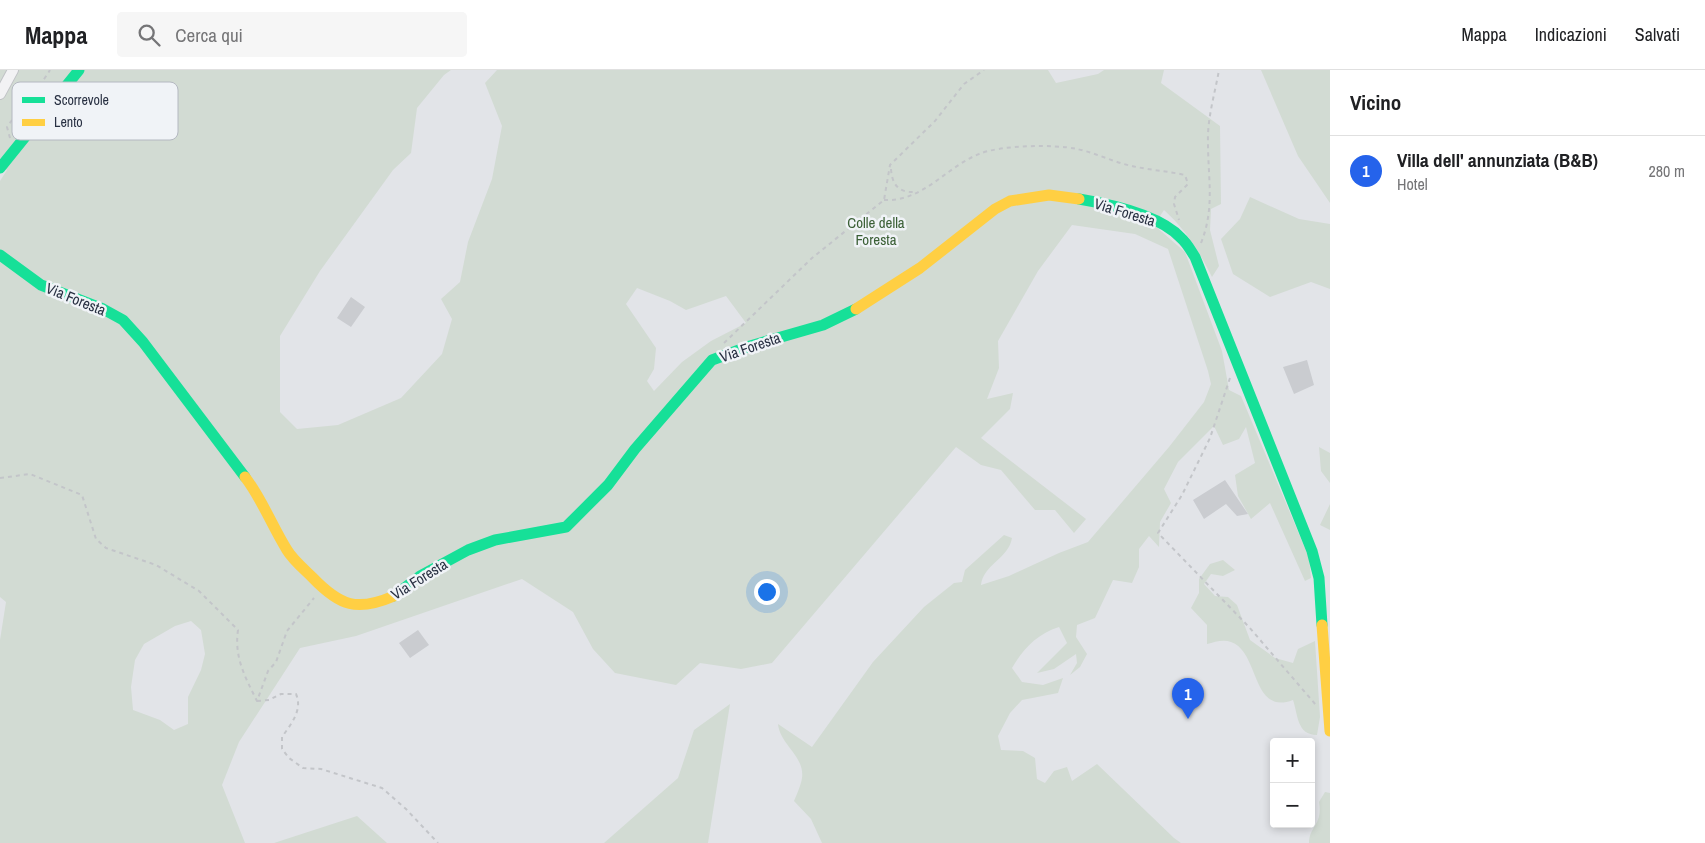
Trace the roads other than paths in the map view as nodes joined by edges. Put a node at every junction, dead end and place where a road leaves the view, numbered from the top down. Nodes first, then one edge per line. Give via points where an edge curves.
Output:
1 (13, 70) edge
2 (79, 70) edge
3 (69, 82) edge
4 (0, 94) edge
5 (23, 140) edge
6 (0, 168) edge
7 (0, 255) edge
8 (1330, 731) edge

1 - 4 street
2 - 3 main road
5 - 6 main road
7 - 8 main road, Via Foresta via 41,285 123,320 250,482 288,552 328,594 338,601 361,605 395,596 420,576 468,550 495,540 566,527 608,485 712,360 823,324 867,304 920,268 995,209 1017,199 1049,196 1102,203 1161,223 1181,237 1195,257 1306,535 1319,578

